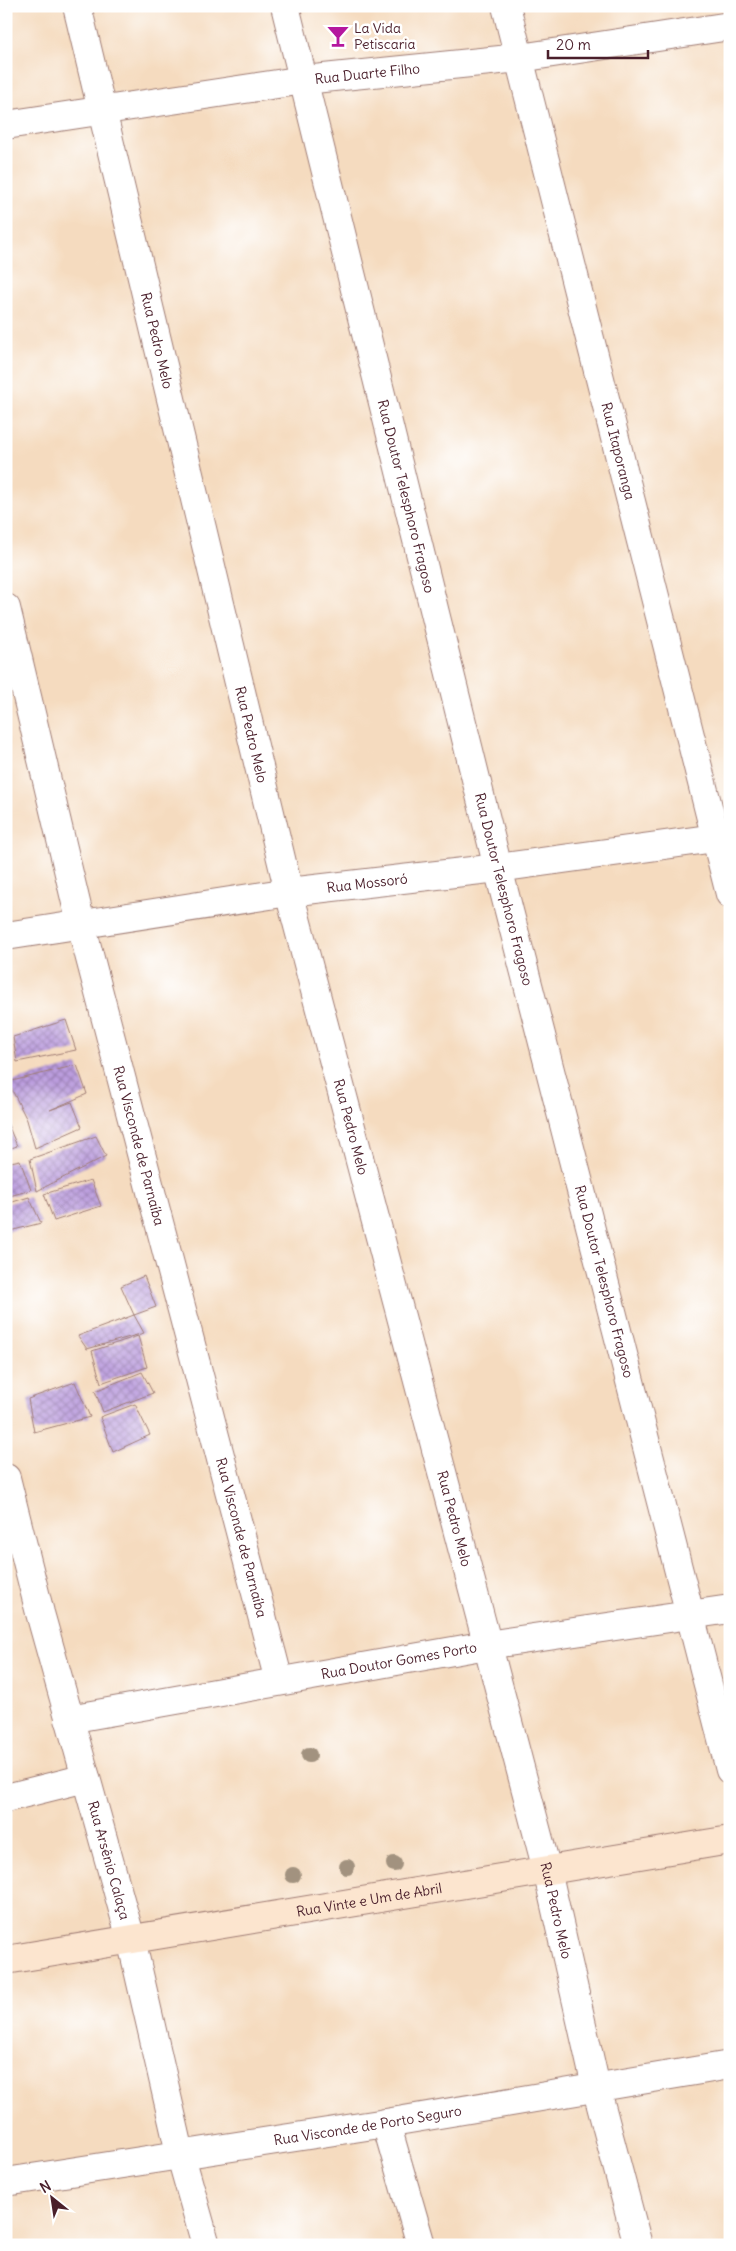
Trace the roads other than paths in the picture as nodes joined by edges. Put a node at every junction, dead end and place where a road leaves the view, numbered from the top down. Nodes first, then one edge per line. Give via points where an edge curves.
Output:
1 (77, 6) edge
2 (285, 6) edge
3 (506, 6) edge
4 (728, 6) edge
5 (730, 14) edge
6 (730, 26) edge
7 (520, 58) junction
8 (304, 80) junction
9 (104, 110) junction
10 (6, 125) edge
11 (6, 608) edge
12 (723, 837) edge
13 (498, 868) junction
14 (289, 892) junction
15 (730, 894) edge
16 (81, 924) junction
17 (6, 936) edge
18 (6, 1478) edge
19 (730, 1609) edge
20 (689, 1616) junction
21 (486, 1645) junction
22 (278, 1681) junction
23 (69, 1719) junction
24 (730, 1770) edge
25 (86, 1778) junction
26 (6, 1798) edge
27 (730, 1840) edge
28 (547, 1870) junction
29 (131, 1940) junction
30 (6, 1960) edge
31 (730, 2065) edge
32 (596, 2087) junction
33 (386, 2123) junction
34 (180, 2153) junction
35 (6, 2182) edge
36 (206, 2245) edge
37 (422, 2245) edge
38 (638, 2245) edge

1 - 9 street, Rua Pedro Melo
2 - 8 street, Rua Doutor Telesphoro Fragoso
3 - 7 street, Rua Itaporanga
4 - 5 street
6 - 7 street, Rua Duarte Filho
7 - 8 street, Rua Duarte Filho
7 - 12 street, Rua Itaporanga
8 - 9 street, Rua Duarte Filho
8 - 13 street, Rua Doutor Telesphoro Fragoso
9 - 10 street, Rua Duarte Filho
9 - 14 street, Rua Pedro Melo
11 - 16 street, Rua Visconde de Parnaíba
12 - 13 street, Rua Mossoró
12 - 15 street, Rua Itaporanga
13 - 14 street, Rua Mossoró
13 - 20 street, Rua Doutor Telesphoro Fragoso
14 - 16 street, Rua Mossoró
14 - 21 street, Rua Pedro Melo
16 - 17 street, Rua Mossoró
16 - 22 street, Rua Visconde de Parnaíba
18 - 23 street, Rua Arsênio Calaça
19 - 20 street, Rua Doutor Gomes Porto
20 - 21 street, Rua Doutor Gomes Porto
20 - 24 street, Rua Doutor Telesphoro Fragoso
21 - 22 street, Rua Doutor Gomes Porto
21 - 28 street, Rua Pedro Melo
22 - 23 street, Rua Doutor Gomes Porto
23 - 25 street, Rua Arsênio Calaça
25 - 26 street
25 - 29 street, Rua Arsênio Calaça
27 - 28 street, Rua Vinte e Um de Abril
28 - 29 street, Rua Vinte e Um de Abril
28 - 32 street, Rua Pedro Melo
29 - 30 street, Rua Vinte e Um de Abril
29 - 34 street, Rua Arsênio Calaça
31 - 32 street, Rua Visconde de Porto Seguro
32 - 33 street, Rua Visconde de Porto Seguro
32 - 38 street, Rua Pedro Melo
33 - 34 street, Rua Visconde de Porto Seguro
33 - 37 street
34 - 35 street, Rua Visconde de Porto Seguro
34 - 36 street, Rua Arsênio Calaça

